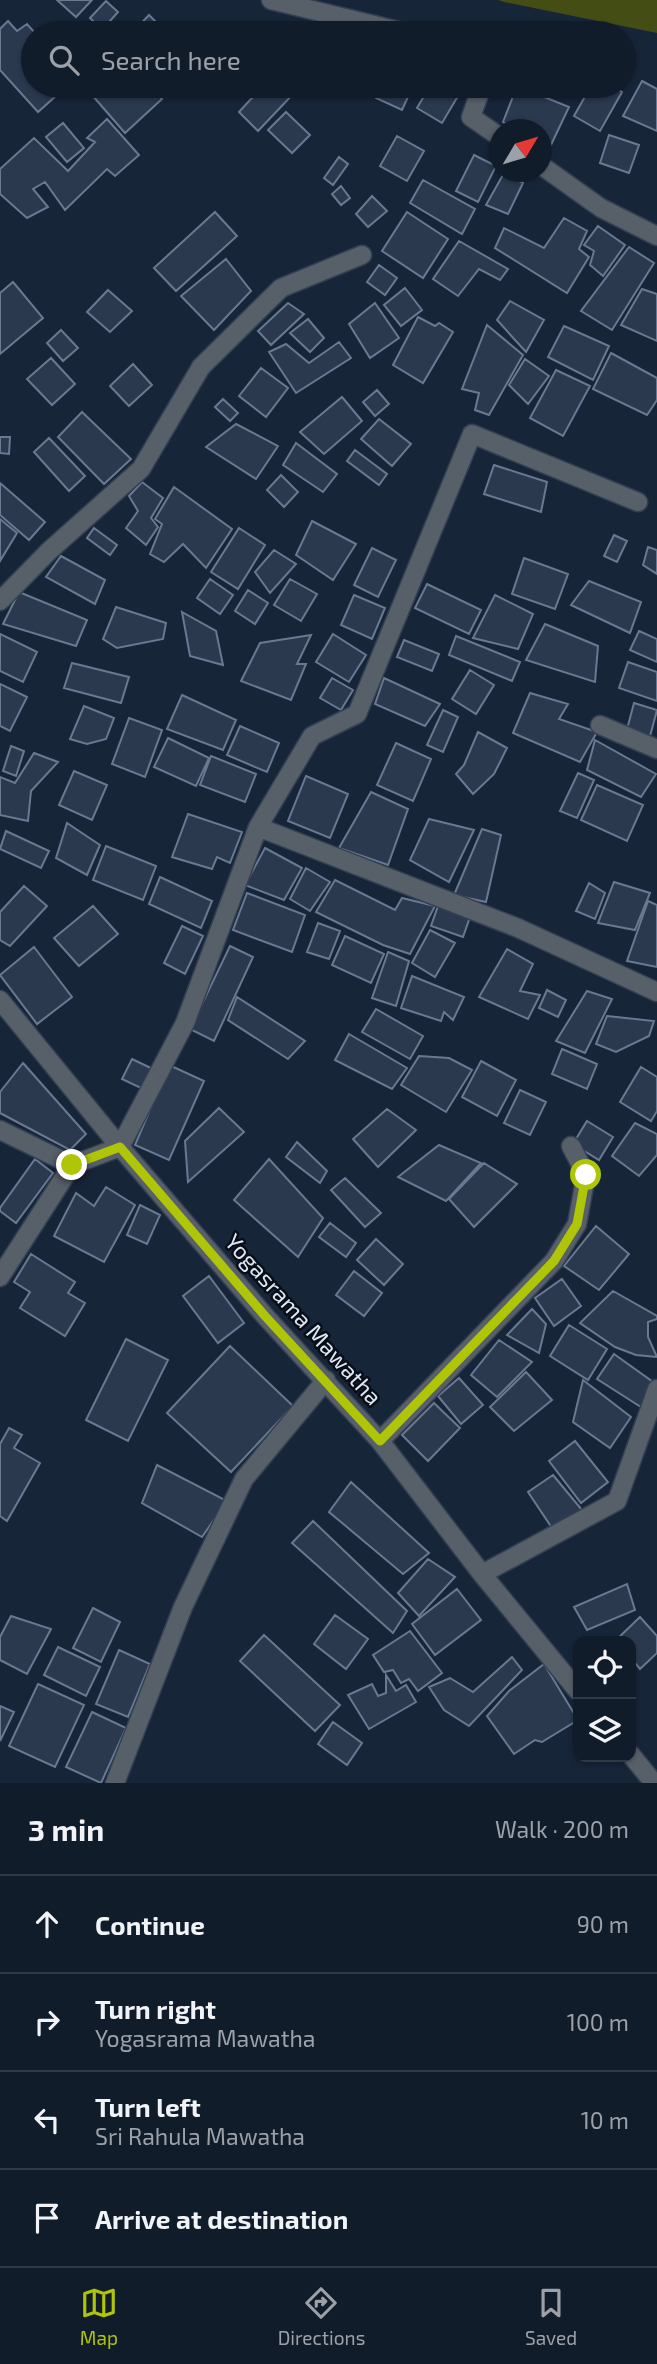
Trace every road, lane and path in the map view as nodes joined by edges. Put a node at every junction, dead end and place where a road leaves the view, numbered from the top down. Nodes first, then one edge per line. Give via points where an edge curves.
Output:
1 (271, 0) edge
2 (358, 21) edge
3 (478, 98) edge
4 (489, 130) edge
5 (552, 174) edge
6 (657, 236) edge
7 (362, 255) dead end
8 (638, 502) dead end
9 (0, 601) edge
10 (600, 725) dead end
11 (657, 749) edge
12 (258, 827) junction
13 (657, 992) edge
14 (0, 1000) edge
15 (0, 1130) edge
16 (571, 1146) dead end
17 (120, 1147) junction
18 (72, 1165) junction
19 (0, 1277) edge
20 (326, 1380) junction
21 (657, 1389) edge
22 (380, 1441) junction
23 (482, 1574) junction
24 (573, 1685) edge
25 (636, 1761) edge
26 (115, 1783) edge
27 (654, 1783) edge

1 - 2 street
3 - 4 street via 471,117
5 - 6 street via 601,208
7 - 9 street via 281,288 201,367 141,469
8 - 12 street via 472,434 357,714 312,736
10 - 11 street
12 - 13 street via 518,928
12 - 17 street via 184,1023
14 - 17 street, Yogasrama Mawatha
15 - 18 street
16 - 22 street via 586,1175 577,1224 554,1261
17 - 18 street
17 - 20 street, Yogasrama Mawatha
18 - 19 street
20 - 22 street, Yogasrama Mawatha
20 - 26 street via 244,1479 183,1607
21 - 23 street via 617,1501
22 - 23 street, Yogasrama Mawatha
23 - 24 street, Yogasrama Mawatha
25 - 27 street

